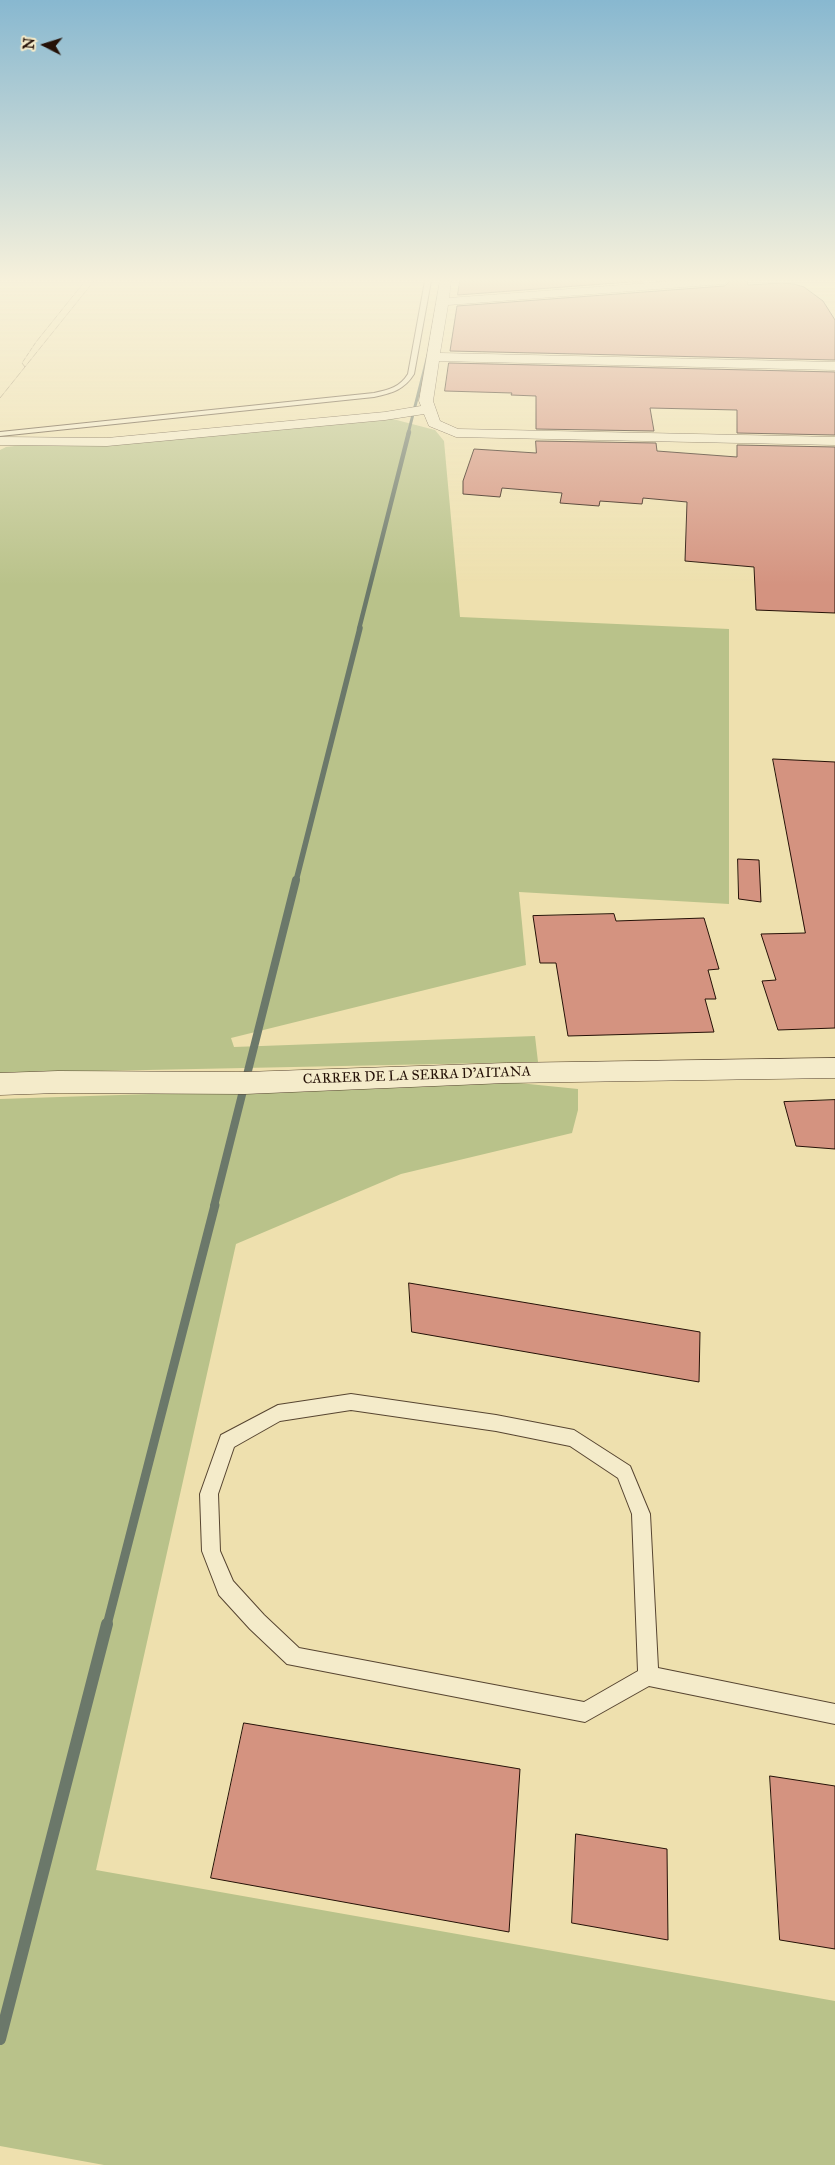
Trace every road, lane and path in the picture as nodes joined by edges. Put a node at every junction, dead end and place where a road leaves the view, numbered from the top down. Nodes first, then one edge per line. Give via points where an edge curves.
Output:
1 (13, 382) edge
2 (407, 382) edge
3 (429, 382) edge
4 (0, 398) edge
5 (428, 409) junction
6 (0, 434) edge
7 (0, 441) edge
8 (835, 442) edge
9 (835, 1068) edge
10 (0, 1084) edge
11 (648, 1676) junction
12 (835, 1714) edge

1 - 4 path
2 - 6 lane via 394,391 374,395
3 - 5 street
5 - 7 street via 385,416 107,442
5 - 8 street via 434,423 456,432
9 - 10 street, CARRER DE LA SERRA D'AITANA via 506,1073 246,1083
11 - 11 lane via 585,1712 294,1657 226,1588 211,1551 209,1494 227,1441 278,1413 351,1402 574,1438 624,1472 642,1514
11 - 12 lane

